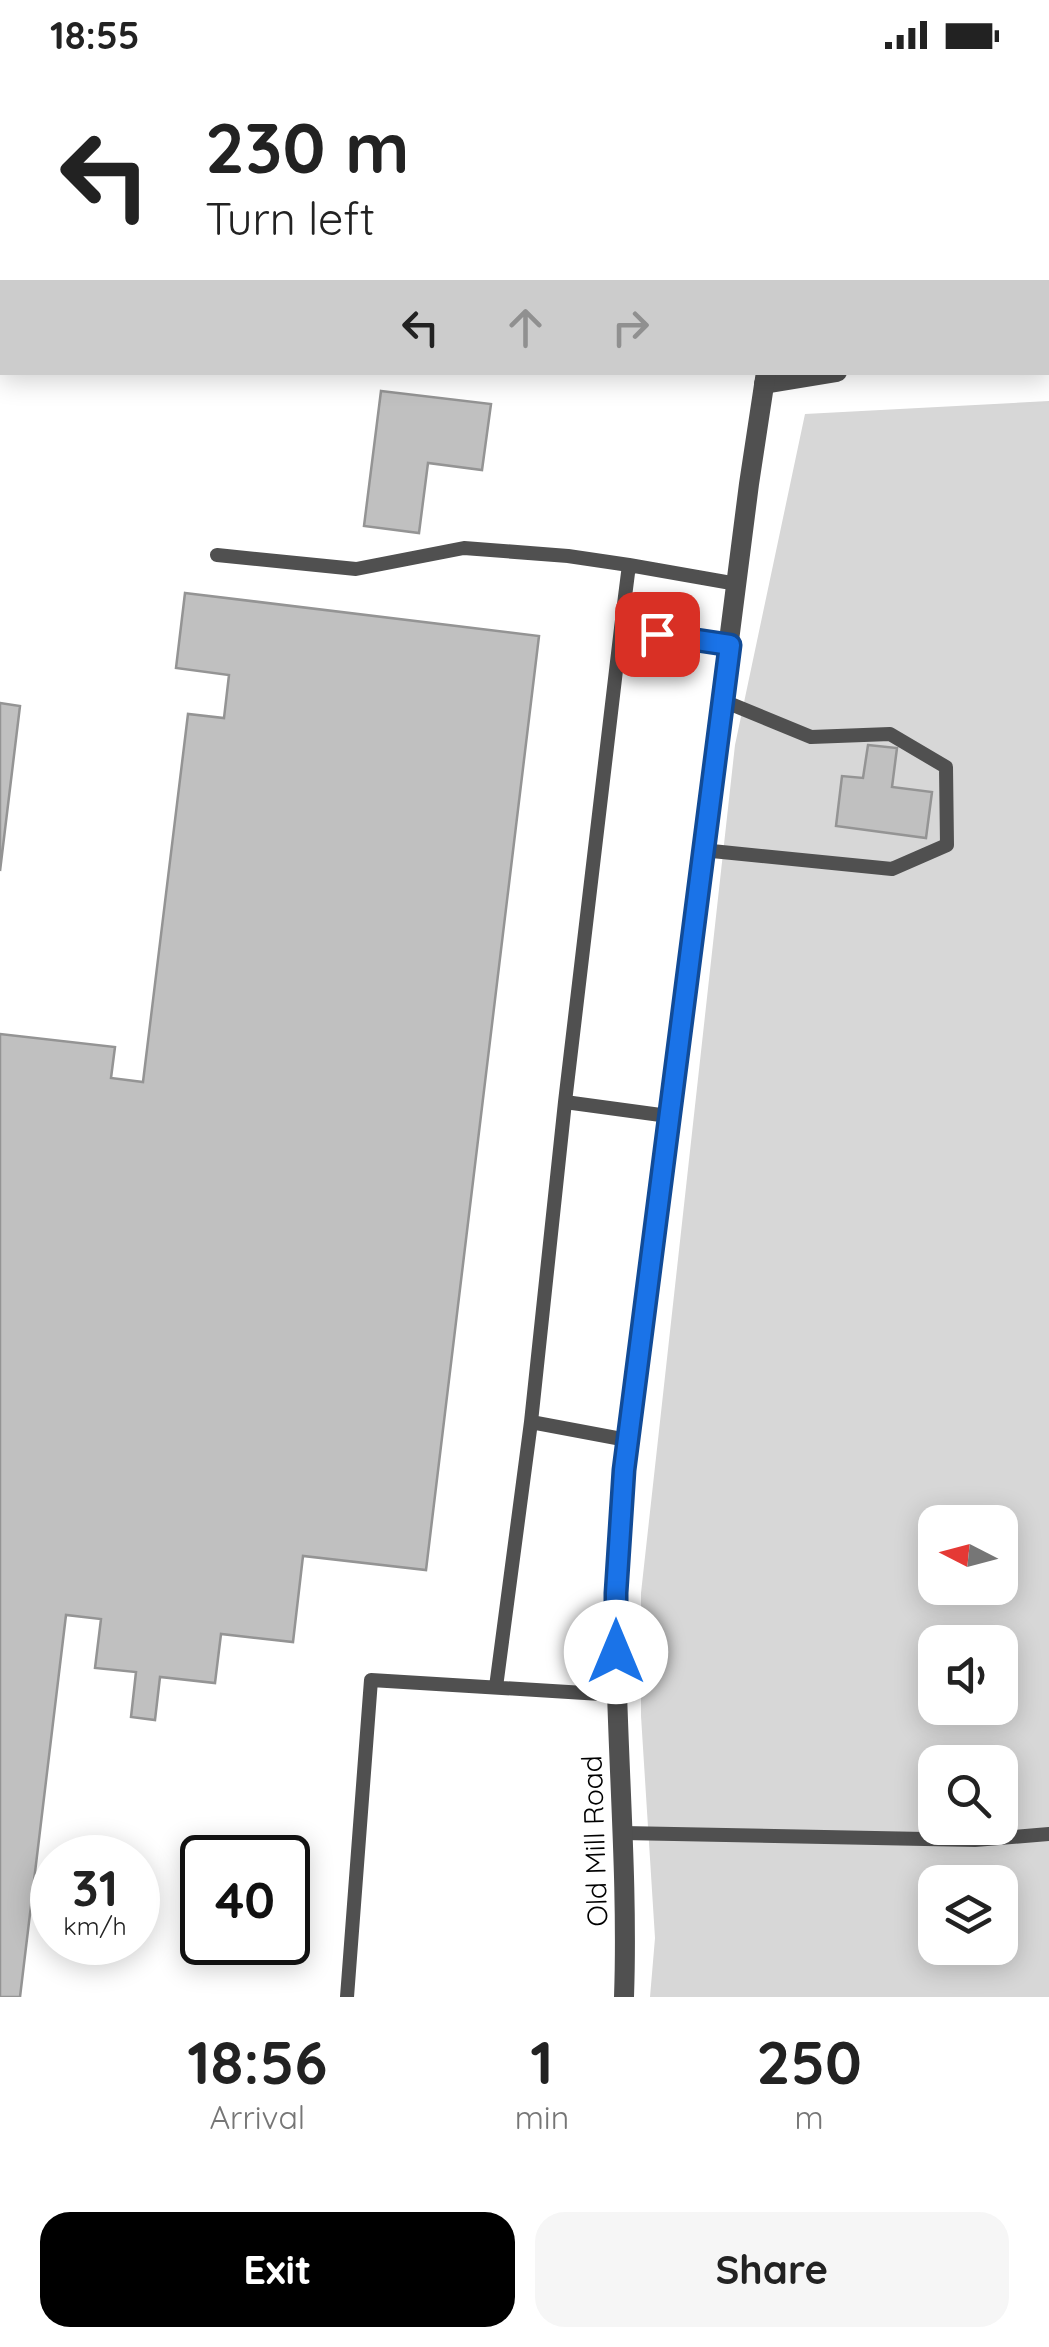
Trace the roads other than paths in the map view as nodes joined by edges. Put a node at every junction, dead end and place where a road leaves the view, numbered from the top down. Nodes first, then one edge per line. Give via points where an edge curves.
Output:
1 (801, 375) edge
2 (765, 378) edge
3 (217, 555) dead end
4 (629, 565) junction
5 (736, 584) junction
6 (621, 628) junction
7 (730, 645) junction
8 (722, 700) junction
9 (702, 850) junction
10 (565, 1102) junction
11 (668, 1116) junction
12 (531, 1422) junction
13 (627, 1440) junction
14 (496, 1688) junction
15 (617, 1695) junction
16 (623, 1833) junction
17 (1049, 1834) edge
18 (348, 1997) edge
19 (624, 1997) edge

1 - 2 street
2 - 5 street, Old Mill Road
3 - 4 lane via 356,570 464,548
4 - 5 lane
4 - 6 lane
5 - 7 street, Old Mill Road
6 - 7 lane
6 - 10 lane
7 - 8 street, Old Mill Road
8 - 9 street, Old Mill Road
8 - 9 lane via 811,737 890,734 946,767 948,845 892,869
9 - 11 street, Old Mill Road
10 - 11 lane
10 - 12 lane
11 - 13 street, Old Mill Road
12 - 13 lane
12 - 14 lane
13 - 15 street, Old Mill Road
14 - 15 lane
14 - 18 lane via 371,1680
15 - 16 street, Old Mill Road
16 - 17 lane via 975,1840
16 - 19 street, Old Mill Road

